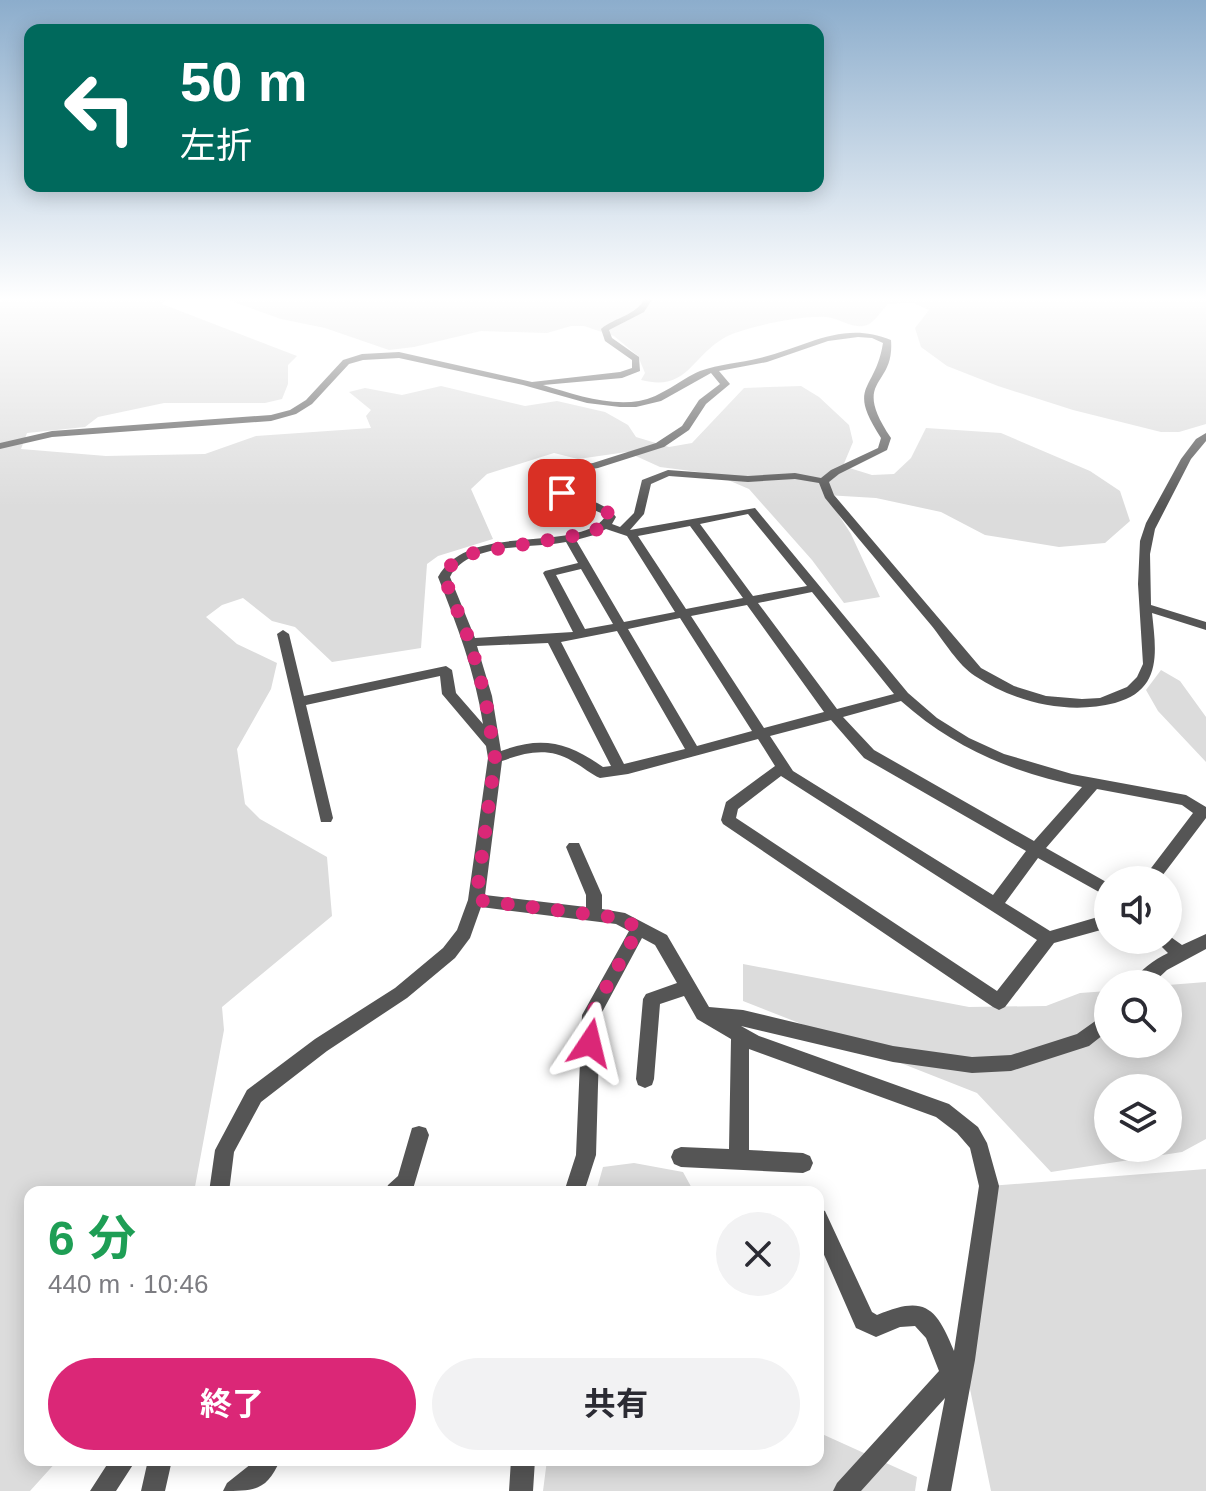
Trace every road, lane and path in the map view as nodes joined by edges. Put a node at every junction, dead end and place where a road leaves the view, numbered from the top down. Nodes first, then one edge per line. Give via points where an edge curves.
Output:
1 (341, 368) edge
2 (455, 368) edge
3 (637, 368) edge
4 (723, 368) edge
5 (879, 368) edge
6 (713, 370) junction
7 (527, 384) junction
8 (1206, 436) edge
9 (0, 446) edge
10 (823, 481) junction
11 (693, 522) junction
12 (605, 525) junction
13 (627, 532) junction
14 (569, 538) junction
15 (585, 565) junction
16 (814, 588) junction
17 (751, 600) junction
18 (1146, 607) junction
19 (683, 614) junction
20 (621, 626) junction
21 (1206, 626) edge
22 (283, 634) dead end
23 (581, 634) junction
24 (553, 639) junction
25 (470, 642) junction
26 (903, 696) junction
27 (299, 702) junction
28 (833, 714) junction
29 (762, 734) junction
30 (494, 752) junction
31 (694, 752) junction
32 (783, 767) junction
33 (620, 770) junction
34 (1094, 783) junction
35 (326, 818) dead end
36 (574, 847) dead end
37 (1037, 848) junction
38 (1161, 866) edge
39 (1094, 883) edge
40 (476, 900) junction
41 (995, 904) junction
42 (594, 915) junction
43 (1094, 925) edge
44 (639, 928) junction
45 (1048, 938) junction
46 (1206, 941) edge
47 (1182, 953) edge
48 (1181, 954) edge
49 (1155, 970) edge
50 (688, 987) junction
51 (703, 1013) junction
52 (1094, 1031) edge
53 (740, 1034) junction
54 (645, 1079) dead end
55 (419, 1135) dead end
56 (681, 1157) dead end
57 (739, 1159) junction
58 (803, 1163) dead end
59 (220, 1186) edge
60 (402, 1186) edge
61 (576, 1186) edge
62 (824, 1231) edge
63 (958, 1367) junction
64 (120, 1466) edge
65 (159, 1466) edge
66 (265, 1466) edge
67 (523, 1466) edge
68 (102, 1491) edge
69 (153, 1491) edge
70 (235, 1491) edge
71 (521, 1491) edge
72 (845, 1491) edge
73 (939, 1491) edge

1 - 9 street via 309,402 271,418 52,434
2 - 7 street
3 - 7 street via 622,375
4 - 6 street
5 - 10 street via 866,397 871,417 886,438 882,450
6 - 7 street via 635,404
6 - 12 street via 725,384 702,402 686,428 642,452 562,475 556,486 562,493 604,508 611,517
8 - 18 street via 1179,469 1148,531
10 - 13 street via 658,475 646,482 639,514
10 - 18 street via 838,509 976,671 1003,687 1035,699 1076,704 1112,700 1137,687 1149,665
11 - 13 street
11 - 16 street via 751,510
11 - 17 street
12 - 13 street
12 - 14 street
13 - 19 street
14 - 15 street
14 - 25 street via 474,553 446,570 444,577
15 - 20 street
15 - 23 street via 549,573
16 - 17 street
16 - 26 street
17 - 19 street
17 - 28 street
18 - 21 street
19 - 20 street
19 - 29 street
20 - 23 street
20 - 31 street
22 - 27 street
23 - 24 street
24 - 25 street
24 - 33 street
25 - 30 street
26 - 28 street
26 - 34 street via 923,716 993,756
27 - 30 street via 446,670 449,694
27 - 35 street
28 - 29 street
28 - 37 street via 869,754
29 - 31 street
29 - 32 street
30 - 33 street via 549,745 578,755 600,773
30 - 40 street
31 - 33 street
32 - 41 street via 788,775
32 - 45 street via 731,806 728,820 999,1002
34 - 37 street
34 - 38 street via 1186,800 1202,812
36 - 42 street via 594,895
37 - 39 street
37 - 41 street
40 - 42 street
40 - 59 street via 464,933 449,953 254,1096 225,1150
41 - 45 street
42 - 44 street via 619,918
43 - 45 street
44 - 50 street via 661,940
44 - 61 street via 591,1015 586,1155
46 - 47 street
48 - 49 street
50 - 51 street
50 - 54 street via 652,999
51 - 52 street via 893,1054 972,1065 1011,1063 1083,1040
51 - 53 street
53 - 57 street
53 - 63 street via 942,1110 970,1128 985,1160 989,1186
55 - 60 street
56 - 57 street
57 - 58 street
62 - 63 street via 864,1320 876,1326 912,1314 922,1318
63 - 72 street
63 - 73 street
64 - 68 street
65 - 69 street
66 - 70 street
67 - 71 street

